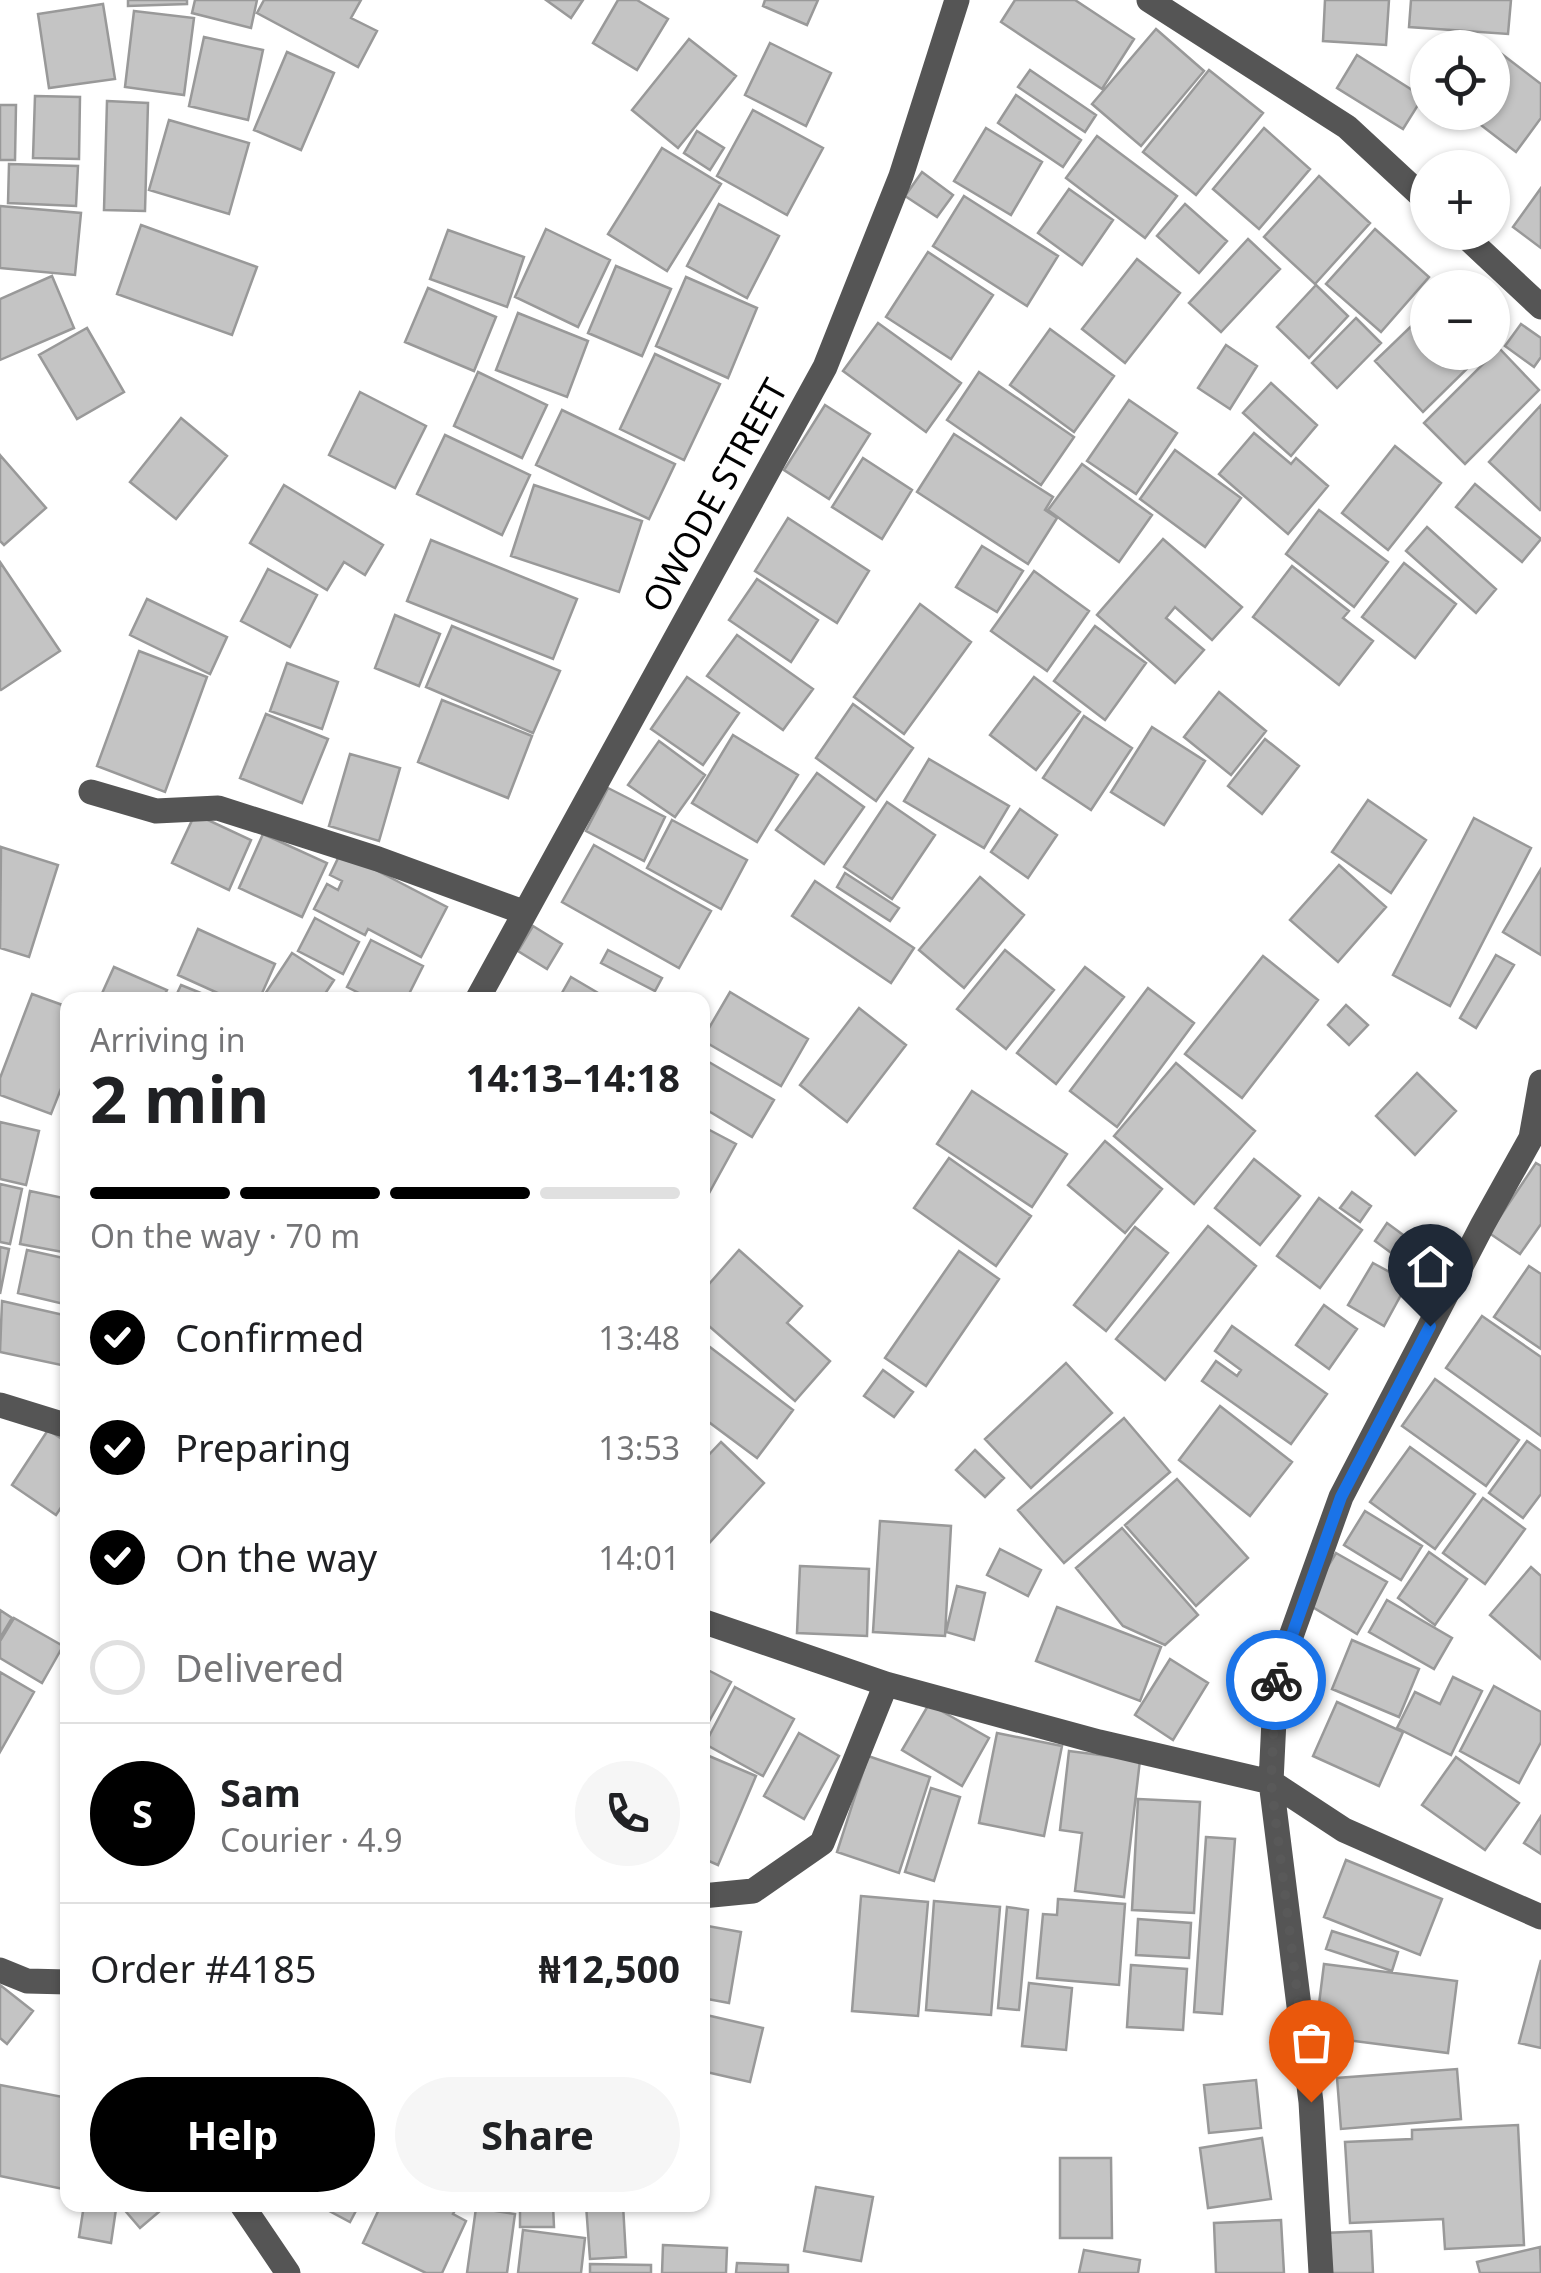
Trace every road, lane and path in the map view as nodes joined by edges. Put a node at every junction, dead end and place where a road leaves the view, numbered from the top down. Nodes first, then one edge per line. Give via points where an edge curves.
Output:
1 (957, 0) edge
2 (1149, 0) edge
3 (1410, 185) edge
4 (1480, 250) edge
5 (1541, 307) edge
6 (92, 792) dead end
7 (523, 912) junction
8 (481, 992) edge
9 (1541, 1082) edge
10 (0, 1405) edge
11 (60, 1424) edge
12 (710, 1624) edge
13 (886, 1684) junction
14 (1271, 1782) junction
15 (710, 1895) edge
16 (1541, 1917) edge
17 (0, 1970) edge
18 (60, 1982) edge
19 (247, 2212) edge
20 (288, 2273) edge
21 (1321, 2273) edge

1 - 7 street, OWODE STREET via 901,176 825,367
2 - 3 street via 1348,128
4 - 5 street
6 - 7 street via 156,811 218,808
7 - 8 street, OWODE STREET
9 - 14 street via 1531,1138 1341,1497 1276,1678
10 - 11 street
12 - 13 street
13 - 14 street
13 - 15 street via 822,1842 753,1891
14 - 16 street via 1344,1830
14 - 21 street via 1311,2102
17 - 18 street via 27,1981
19 - 20 street

